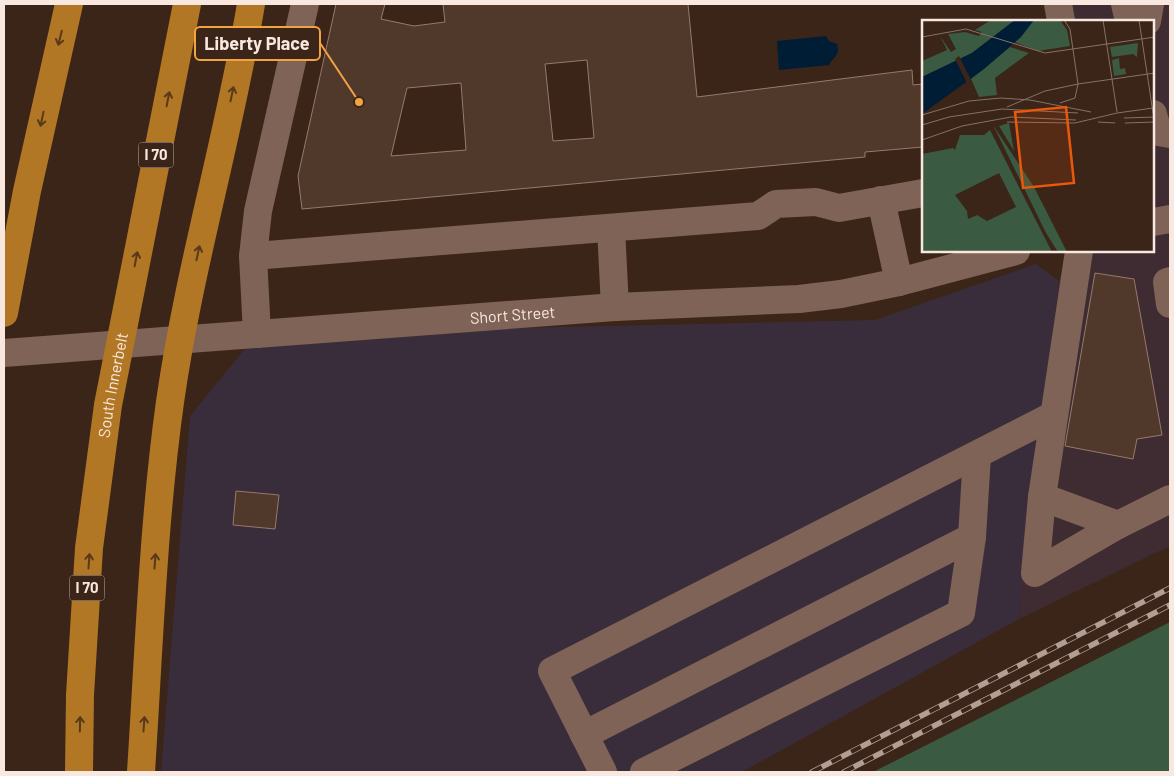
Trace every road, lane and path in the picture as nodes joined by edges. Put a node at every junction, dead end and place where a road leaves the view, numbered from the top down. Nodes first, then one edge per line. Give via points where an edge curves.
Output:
1 (68, 4) edge
2 (187, 4) edge
3 (251, 4) edge
4 (305, 4) edge
5 (1058, 4) edge
6 (1125, 4) edge
7 (1150, 4) edge
8 (1061, 20) edge
9 (1129, 20) edge
10 (1147, 20) edge
11 (1154, 118) edge
12 (1170, 134) edge
13 (922, 193) edge
14 (881, 200) junction
15 (1170, 219) edge
16 (1154, 222) edge
17 (611, 228) junction
18 (1011, 252) edge
19 (1079, 252) edge
20 (253, 256) junction
21 (899, 282) junction
22 (1170, 282) edge
23 (1170, 304) edge
24 (5, 307) edge
25 (616, 307) junction
26 (257, 334) junction
27 (4, 353) edge
28 (1054, 415) junction
29 (977, 456) junction
30 (1042, 497) junction
31 (1170, 499) edge
32 (1118, 525) junction
33 (972, 537) junction
34 (584, 735) junction
35 (79, 772) edge
36 (141, 772) edge
37 (603, 772) edge
38 (644, 772) edge

1 -> 24 highway
35 -> 2 highway, South Innerbelt / I 70 via 89,548 108,405
36 -> 3 highway via 160,492 170,402 188,300
4 - 20 street via 258,211
5 - 8 street
6 - 9 street
7 - 10 street
11 - 12 street via 1158,132
13 - 14 street
14 - 17 street via 839,208 816,202 776,204 758,216
14 - 21 street
15 - 16 street
17 - 20 street
17 - 25 street
18 - 21 street, Short Street
19 - 28 street
20 - 26 street
21 - 25 street, Short Street via 840,294 799,298
22 - 23 street via 1167,282
25 - 26 street, Short Street
26 - 27 street, Short Street
28 - 29 street
28 - 30 street
29 - 33 street
29 - 34 street via 552,671
30 - 32 street
30 - 32 street via 1034,573
31 - 32 street
33 - 34 street
33 - 38 street via 961,613
34 - 37 street

